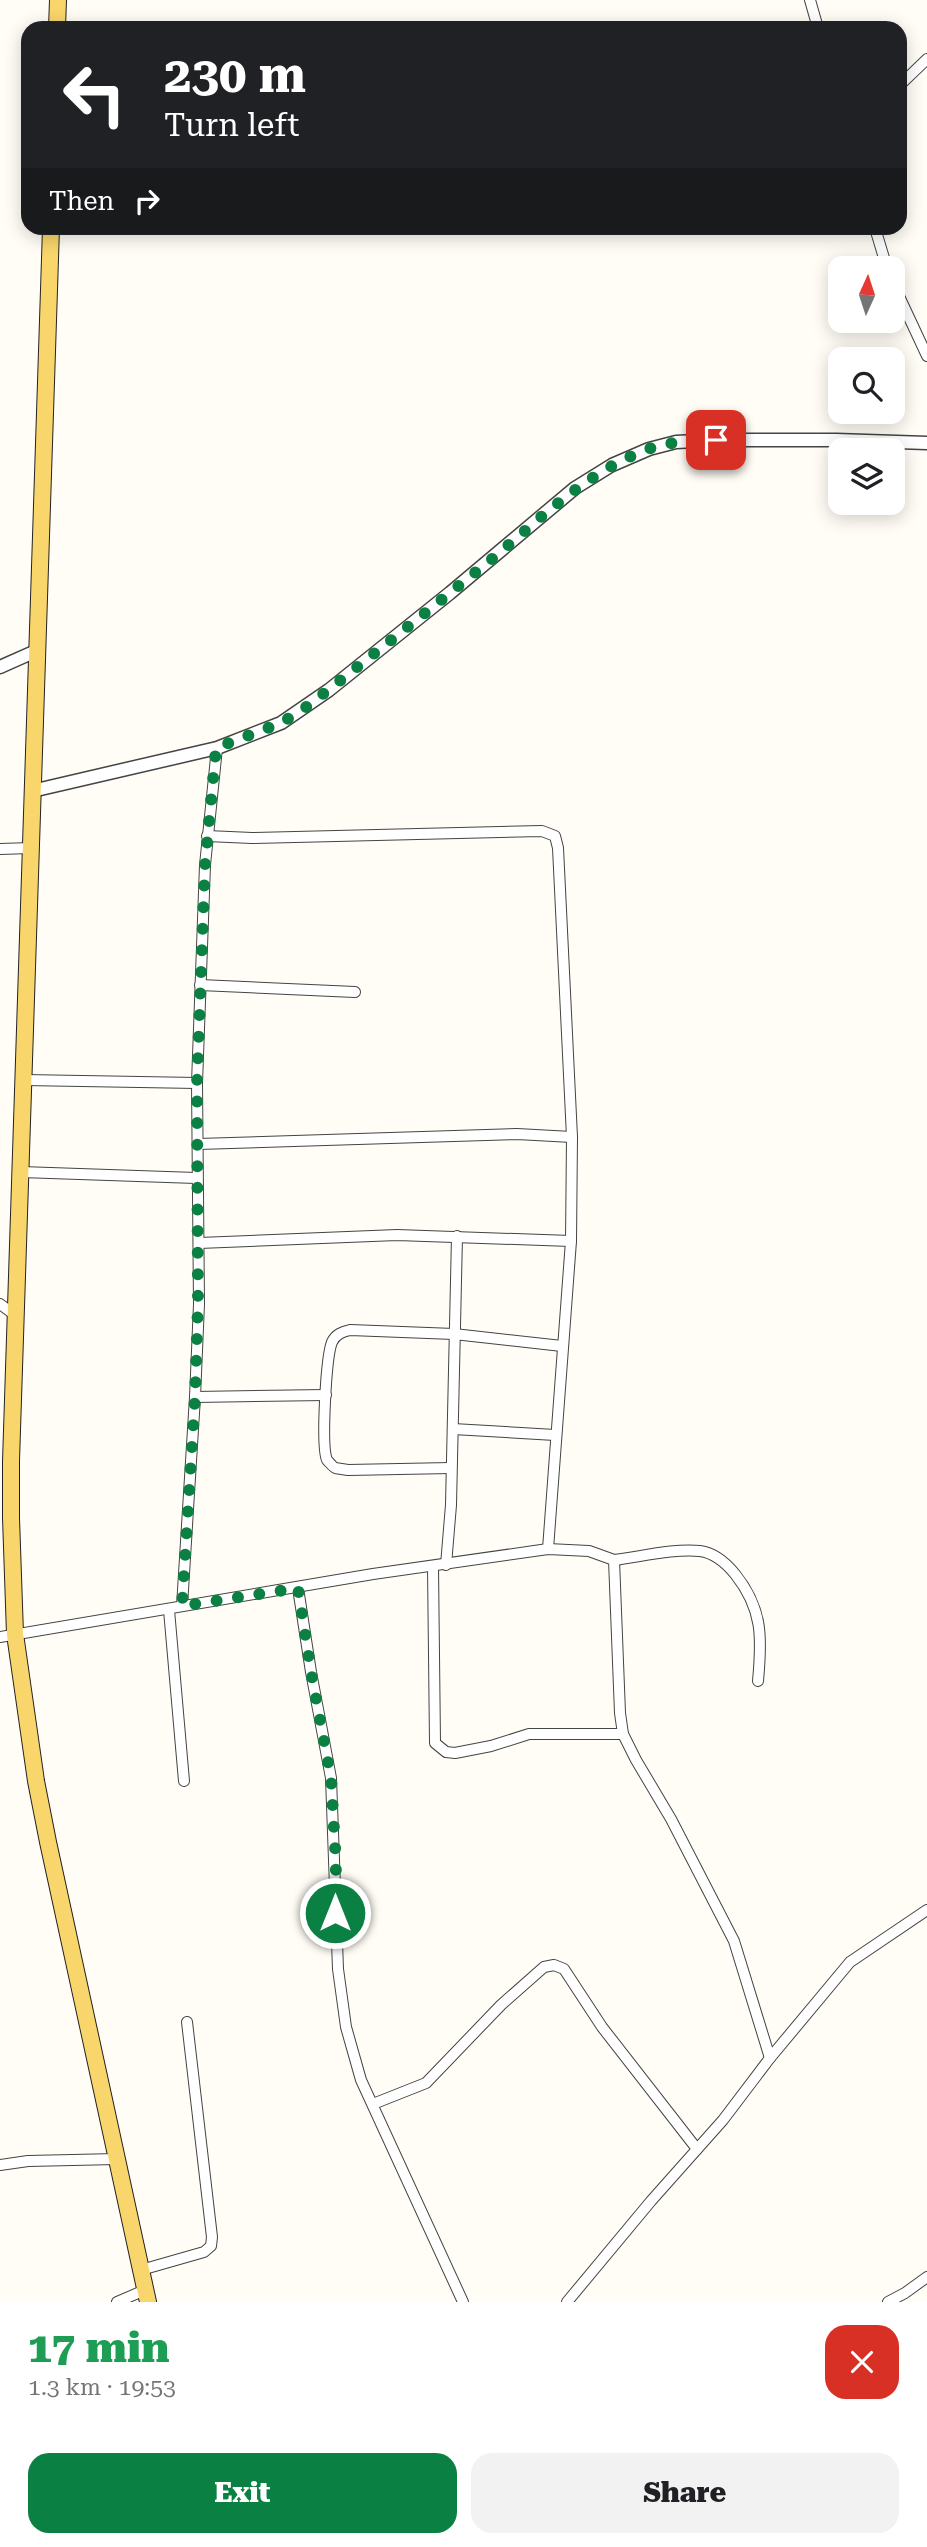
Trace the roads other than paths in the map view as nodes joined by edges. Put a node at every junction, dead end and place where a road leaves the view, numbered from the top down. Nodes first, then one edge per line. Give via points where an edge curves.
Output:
1 (58, 0) edge
2 (810, 0) edge
3 (57, 21) edge
4 (816, 21) edge
5 (927, 59) edge
6 (907, 78) edge
7 (51, 235) edge
8 (877, 235) edge
9 (883, 256) edge
10 (905, 309) edge
11 (927, 356) edge
12 (927, 443) edge
13 (36, 651) junction
14 (0, 667) edge
15 (216, 748) junction
16 (32, 790) junction
17 (207, 836) junction
18 (31, 848) junction
19 (0, 849) edge
20 (200, 985) junction
21 (355, 992) dead end
22 (24, 1080) junction
23 (197, 1083) junction
24 (572, 1137) junction
25 (198, 1144) junction
26 (22, 1172) junction
27 (196, 1178) junction
28 (457, 1236) junction
29 (571, 1241) junction
30 (199, 1243) junction
31 (0, 1304) edge
32 (15, 1315) junction
33 (454, 1334) junction
34 (562, 1346) junction
35 (326, 1395) junction
36 (195, 1397) junction
37 (453, 1429) junction
38 (555, 1435) junction
39 (451, 1468) junction
40 (548, 1549) junction
41 (614, 1560) junction
42 (446, 1565) junction
43 (433, 1567) junction
44 (298, 1588) junction
45 (182, 1606) junction
46 (169, 1610) junction
47 (7, 1635) edge
48 (758, 1681) dead end
49 (623, 1734) junction
50 (184, 1781) dead end
51 (927, 1910) edge
52 (187, 2022) dead end
53 (770, 2058) junction
54 (373, 2104) junction
55 (698, 2149) junction
56 (117, 2159) junction
57 (0, 2165) edge
58 (141, 2270) junction
59 (927, 2277) edge
60 (147, 2296) edge
61 (117, 2302) edge
62 (463, 2302) edge
63 (567, 2302) edge
64 (888, 2302) edge

1 - 3 main road
2 - 4 street
5 - 6 street
7 - 13 main road
8 - 9 street
10 - 11 street
12 - 15 street via 716,440 649,449 575,488 305,708 281,723
13 - 14 street
13 - 16 main road
15 - 16 street
15 - 17 street
16 - 18 main road
17 - 20 street
17 - 24 street via 542,831 555,836
18 - 19 street
18 - 22 main road
20 - 21 street
20 - 23 street
22 - 23 street
22 - 26 main road
23 - 25 street
24 - 25 street via 517,1134
24 - 29 street
25 - 27 street
26 - 27 street
26 - 32 main road
27 - 30 street
28 - 29 street
28 - 30 street
28 - 33 street
29 - 34 street
30 - 36 street
31 - 32 street
32 - 47 main road
33 - 34 street
33 - 35 street via 350,1330 338,1334 332,1343
33 - 37 street
34 - 38 street
35 - 36 street
35 - 39 street via 327,1460 335,1468
36 - 45 street
37 - 38 street
37 - 39 street
38 - 40 street
39 - 42 street
40 - 41 street via 589,1551
40 - 42 street
41 - 48 street via 700,1551 728,1565 757,1611
41 - 49 street
42 - 43 street
43 - 44 street
43 - 49 street via 435,1743 439,1749 455,1753 529,1734
44 - 45 street
44 - 54 street via 331,1778 338,1955 346,2027
45 - 46 street
46 - 47 street
46 - 50 street
47 - 56 main road
49 - 53 street via 734,1941
51 - 53 street via 850,1962
52 - 58 street via 211,2246
53 - 55 street
54 - 55 street via 426,2083 501,2005 544,1967 554,1965 564,1969 602,2027
54 - 62 street
55 - 63 street
56 - 57 street
56 - 58 main road
58 - 60 main road
59 - 64 street
60 - 61 street

